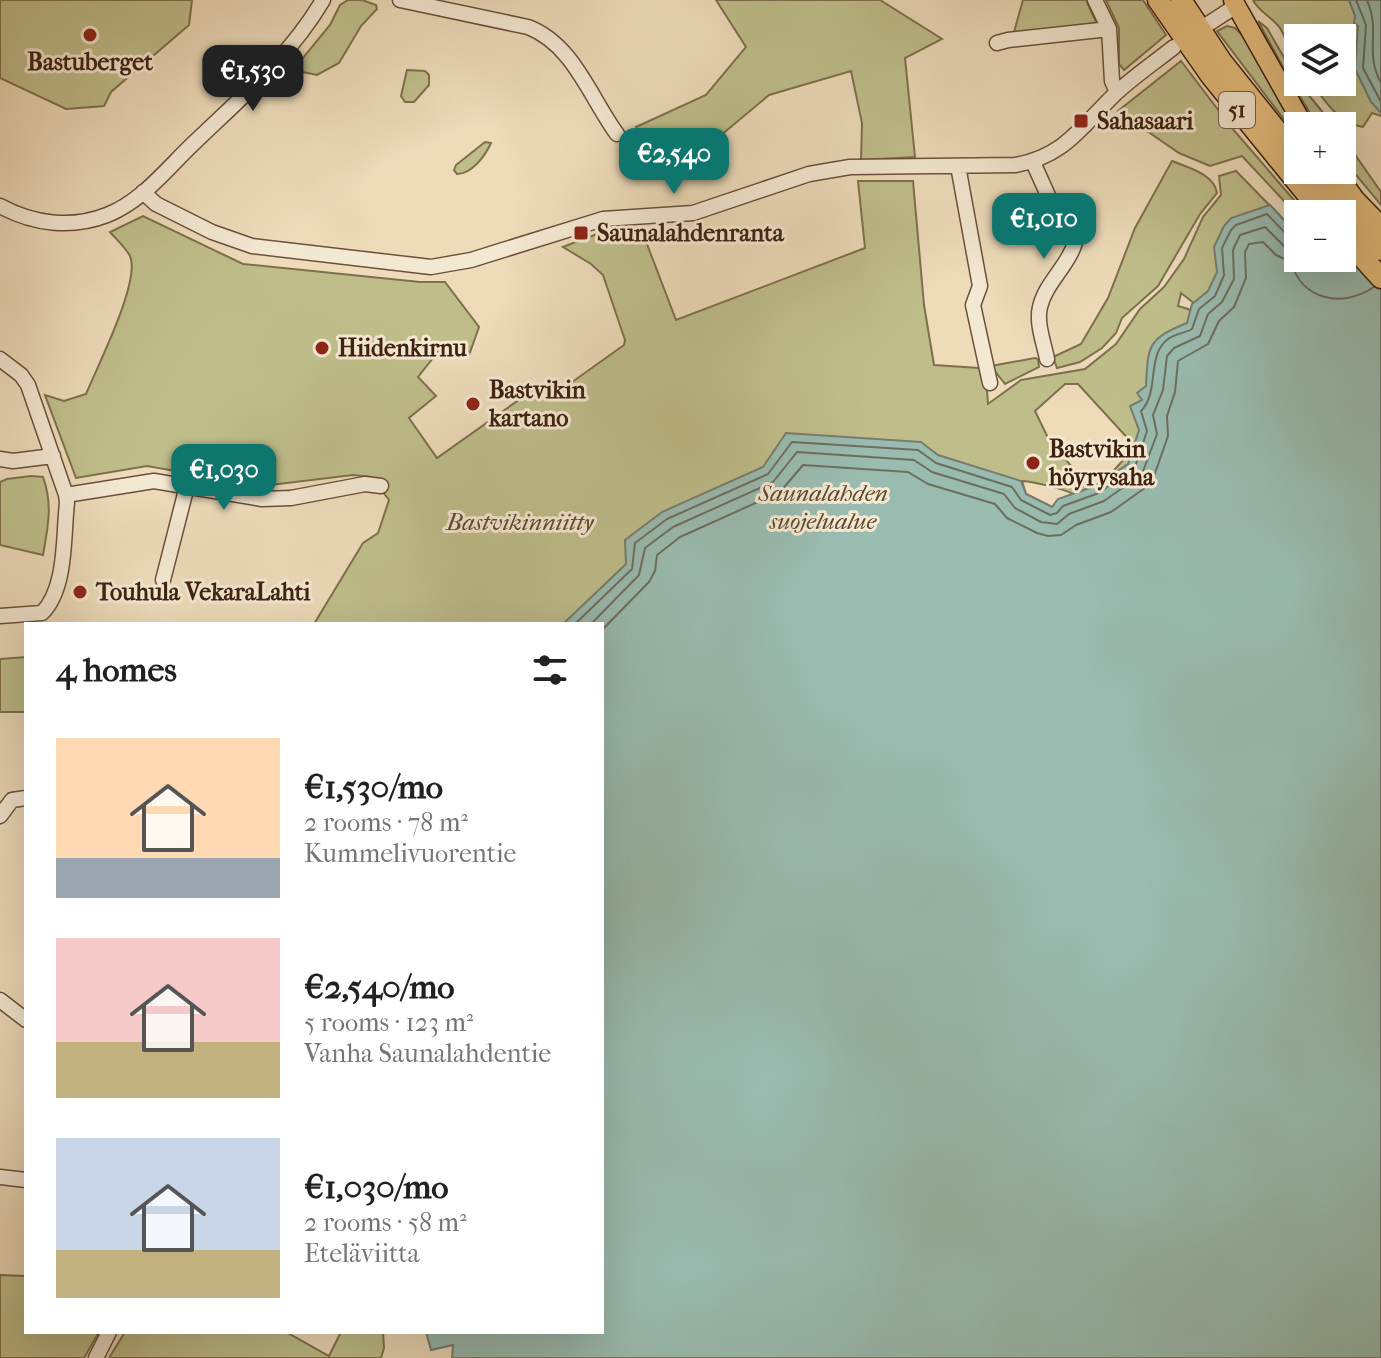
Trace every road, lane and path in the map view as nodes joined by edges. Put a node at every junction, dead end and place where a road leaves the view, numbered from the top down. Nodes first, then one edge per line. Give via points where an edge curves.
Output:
1 (323, 0) edge
2 (400, 0) edge
3 (1095, 0) edge
4 (1158, 0) edge
5 (1181, 0) edge
6 (1234, 3) edge
7 (1208, 24) dead end
8 (1109, 29) junction
9 (997, 43) dead end
10 (1174, 47) dead end
11 (1117, 92) junction
12 (1296, 112) edge
13 (617, 134) dead end
14 (1284, 140) edge
15 (1033, 162) junction
16 (958, 166) junction
17 (1321, 184) edge
18 (1340, 184) edge
19 (143, 192) junction
20 (1312, 200) edge
21 (0, 206) edge
22 (1362, 231) edge
23 (1381, 250) edge
24 (1381, 278) edge
25 (0, 359) edge
26 (1047, 359) dead end
27 (990, 383) dead end
28 (53, 456) junction
29 (0, 459) edge
30 (187, 486) junction
31 (381, 486) dead end
32 (66, 495) junction
33 (163, 580) dead end
34 (4, 614) edge
35 (0, 1000) edge
36 (24, 1018) edge
37 (0, 1177) edge
38 (24, 1180) edge
39 (108, 1334) edge
40 (96, 1358) edge

1 - 19 street via 283,56
2 - 13 street via 544,33 573,66
3 - 8 street
4 - 20 highway, 51 via 1211,76
5 - 14 highway, 51
6 - 7 street
6 - 12 main road
8 - 9 street
8 - 11 street
10 - 11 street
11 - 15 street via 1065,145
15 - 16 street
15 - 26 street via 1050,200 1077,232 1076,244 1040,306
16 - 19 street via 823,171 693,213 603,219 471,260 431,267 252,246 212,232
16 - 27 street via 980,286 973,305
17 - 22 highway
18 - 22 main road
19 - 21 street via 118,210 73,223 32,219
22 - 23 highway
22 - 24 highway
25 - 28 street via 28,385
28 - 29 street
28 - 32 street
30 - 31 street via 262,499
30 - 32 street via 154,481
30 - 33 street
32 - 34 street via 53,598 42,613
35 - 36 street
37 - 38 street
39 - 40 street

